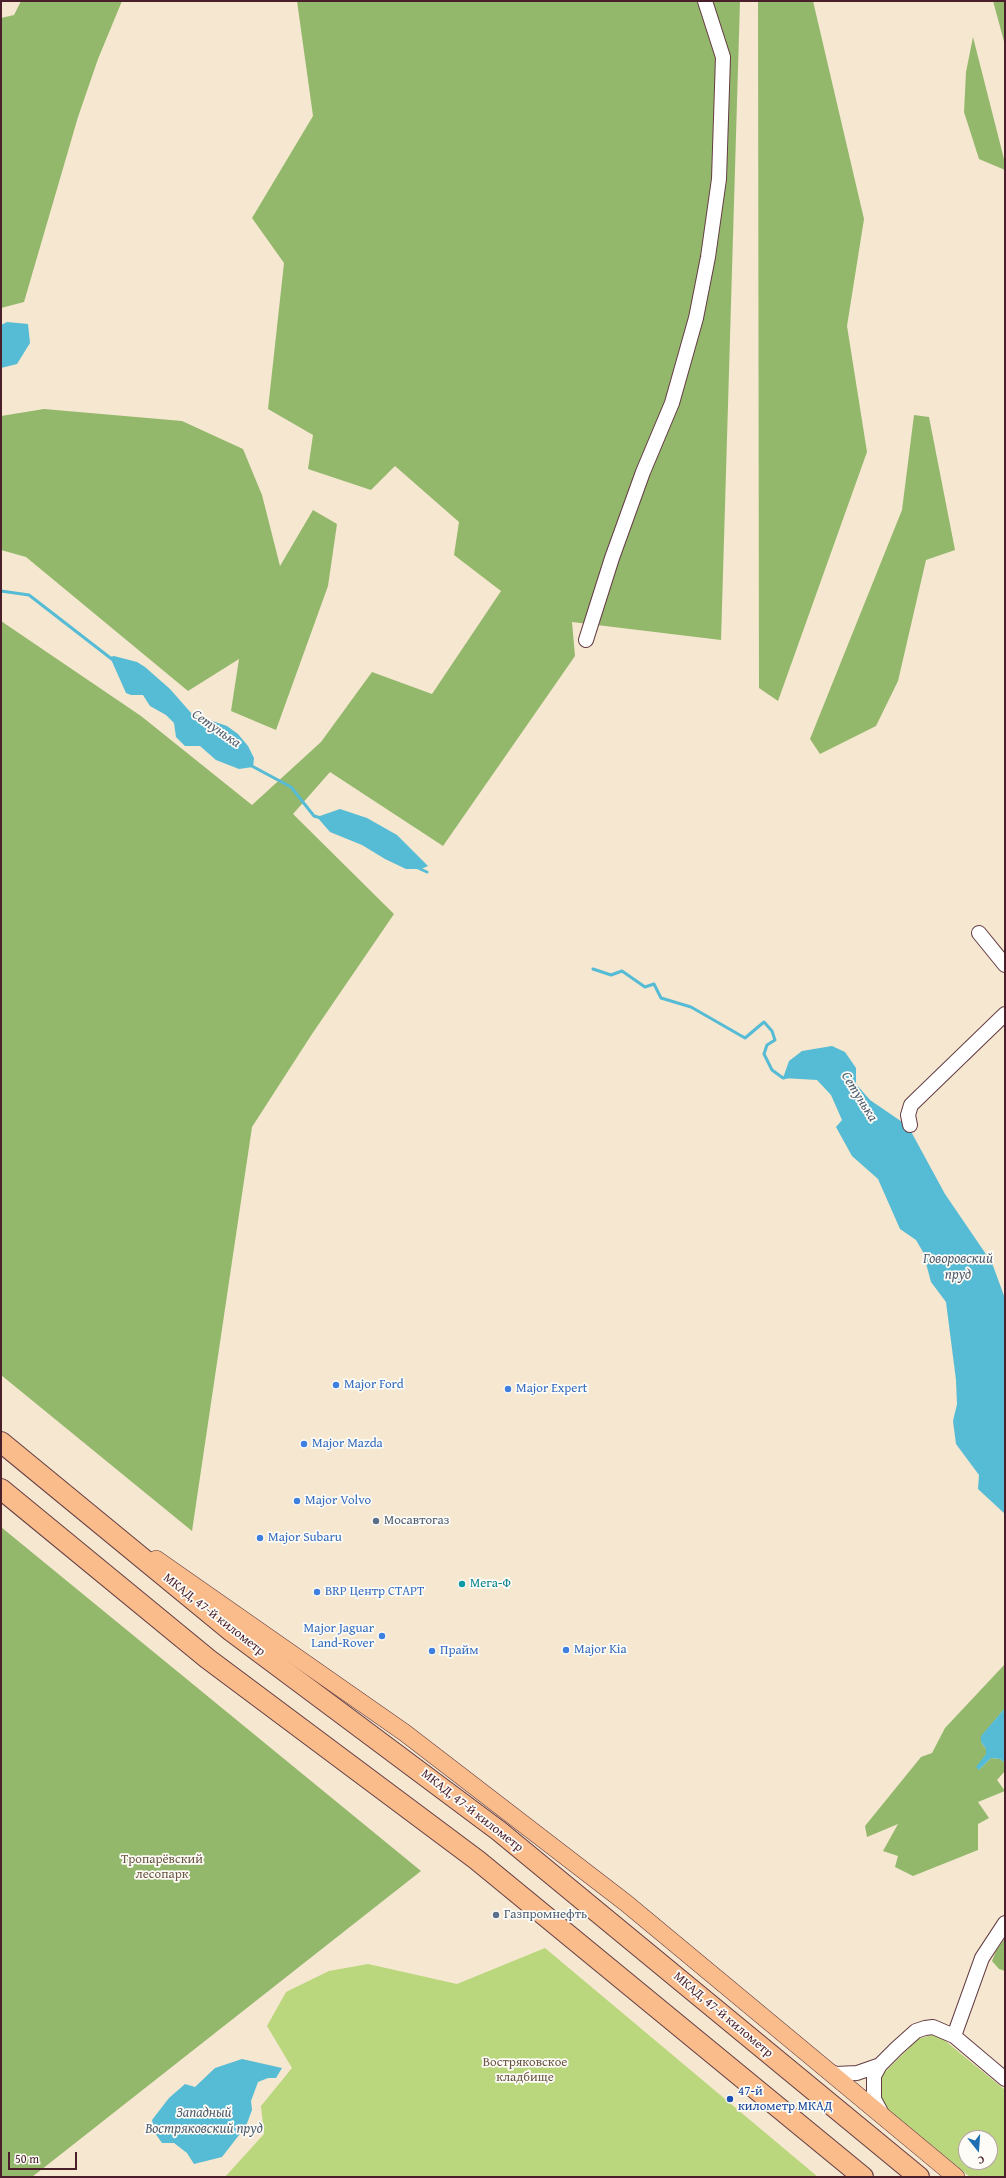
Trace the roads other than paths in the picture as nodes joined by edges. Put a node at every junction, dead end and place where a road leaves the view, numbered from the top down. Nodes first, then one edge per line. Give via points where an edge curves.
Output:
1 (705, 1) edge
2 (586, 640) dead end
3 (979, 933) dead end
4 (1005, 964) edge
5 (1005, 1014) edge
6 (910, 1125) dead end
7 (1, 1442) edge
8 (1, 1489) edge
9 (92, 1517) junction
10 (1005, 1923) edge
11 (954, 2036) junction
12 (880, 2065) junction
13 (826, 2070) junction
14 (1005, 2079) edge
15 (884, 2117) junction
16 (863, 2177) edge
17 (919, 2177) edge
18 (956, 2177) edge

1 - 2 street via 723,57 719,179 708,258 696,318 672,403 642,472
3 - 4 street
5 - 6 street via 911,1105 908,1115
7 - 9 highway, МКАД, 47-й километр
8 - 16 highway via 208,1659 477,1860
9 - 13 main road via 201,1589 405,1733 626,1903
9 - 17 highway, МКАД, 47-й километр via 231,1631 505,1836
10 - 11 street via 982,1958
11 - 12 street via 933,2027 916,2031
11 - 14 street
12 - 13 street via 851,2074 836,2074
12 - 15 street via 874,2076 873,2087 874,2099
13 - 15 main road
15 - 18 main road

